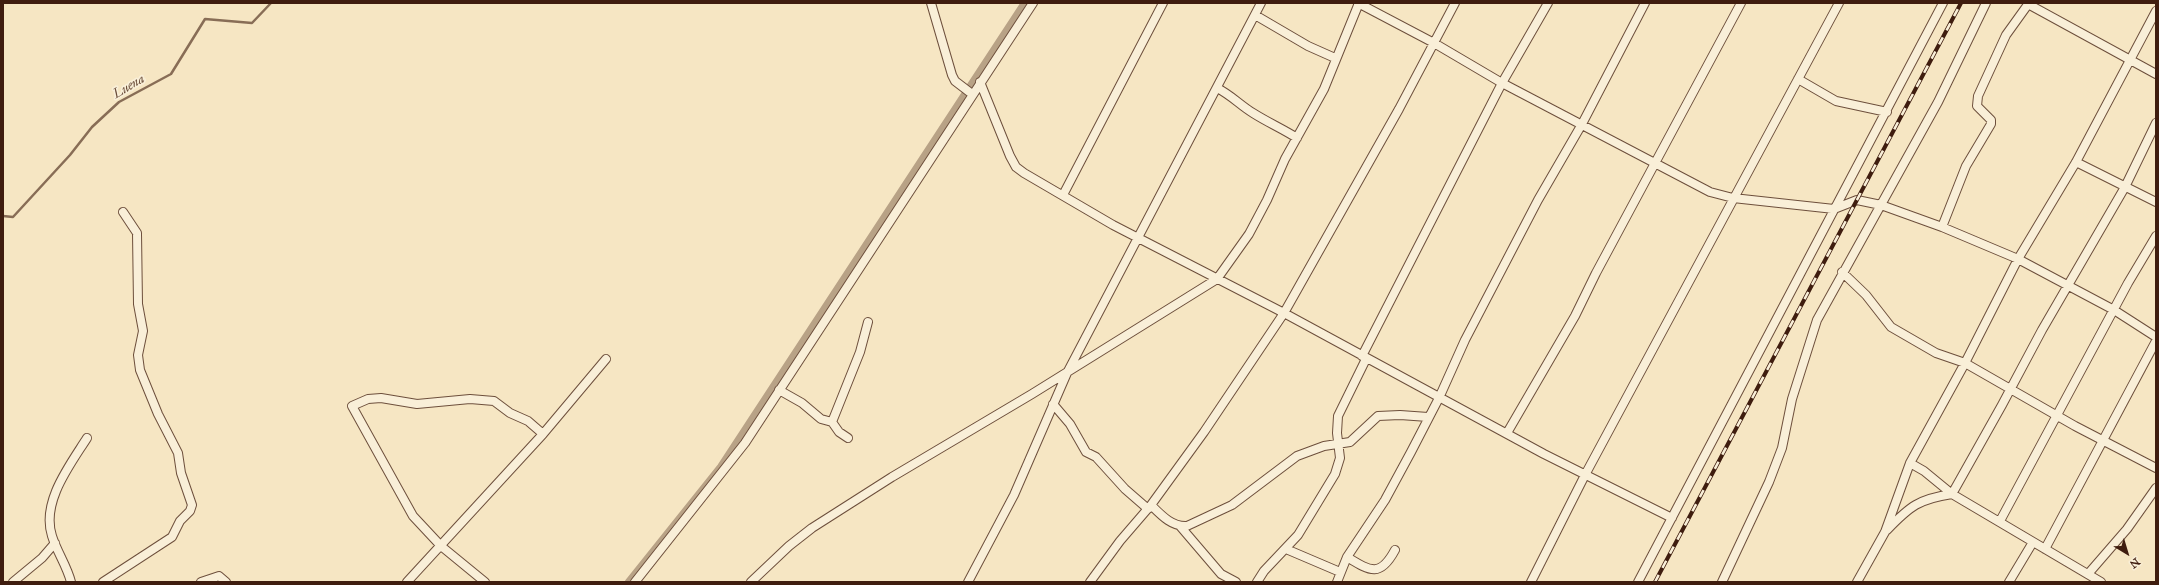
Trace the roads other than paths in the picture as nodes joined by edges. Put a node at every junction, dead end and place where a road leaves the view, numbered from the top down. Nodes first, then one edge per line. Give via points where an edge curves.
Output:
1 (931, 3) edge
2 (1033, 3) edge
3 (1163, 3) edge
4 (1261, 3) edge
5 (1359, 3) edge
6 (1455, 3) edge
7 (1548, 3) edge
8 (1645, 3) edge
9 (1741, 3) edge
10 (1839, 3) edge
11 (1944, 3) edge
12 (1986, 3) edge
13 (2029, 4) edge
14 (2156, 11) edge
15 (1255, 15) junction
16 (1434, 43) junction
17 (1335, 58) junction
18 (2131, 61) junction
19 (2156, 74) edge
20 (1798, 79) junction
21 (980, 82) junction
22 (1502, 83) junction
23 (1217, 88) junction
24 (972, 94) junction
25 (1887, 112) junction
26 (2156, 123) edge
27 (1582, 124) junction
28 (1297, 138) junction
29 (2076, 162) junction
30 (1656, 164) junction
31 (2125, 186) junction
32 (1063, 195) junction
33 (1733, 198) junction
34 (2156, 202) edge
35 (1881, 205) junction
36 (1834, 209) junction
37 (124, 212) dead end
38 (1942, 227) junction
39 (2156, 236) edge
40 (1138, 237) junction
41 (2018, 259) junction
42 (1842, 272) junction
43 (1218, 279) junction
44 (2068, 284) junction
45 (2114, 310) junction
46 (1284, 313) junction
47 (868, 322) dead end
48 (2156, 337) edge
49 (2156, 342) edge
50 (1364, 357) junction
51 (606, 359) dead end
52 (1965, 363) junction
53 (1067, 373) junction
54 (2010, 389) junction
55 (779, 390) junction
56 (1439, 398) junction
57 (1053, 404) junction
58 (2056, 415) junction
59 (1428, 417) junction
60 (832, 422) junction
61 (1507, 433) junction
62 (543, 434) junction
63 (87, 438) dead end
64 (848, 438) dead end
65 (2104, 441) junction
66 (1339, 445) junction
67 (1910, 463) junction
68 (2156, 468) edge
69 (1585, 475) junction
70 (2156, 488) edge
71 (1952, 494) junction
72 (1149, 507) junction
73 (1672, 518) junction
74 (2000, 521) junction
75 (1180, 526) junction
76 (1885, 532) junction
77 (2033, 542) junction
78 (55, 543) junction
79 (441, 546) junction
80 (1286, 548) junction
81 (2045, 549) junction
82 (1395, 550) dead end
83 (1347, 557) junction
84 (1340, 572) junction
85 (2088, 574) junction
86 (13, 582) edge
87 (71, 582) edge
88 (103, 582) edge
89 (201, 582) edge
90 (226, 582) edge
91 (407, 582) edge
92 (485, 582) edge
93 (635, 582) edge
94 (751, 582) edge
95 (968, 582) edge
96 (1090, 582) edge
97 (1236, 582) edge
98 (1257, 582) edge
99 (1337, 582) edge
100 (1531, 582) edge
101 (1638, 582) edge
102 (1722, 582) edge
103 (1857, 582) edge
104 (2009, 582) edge
105 (2101, 582) edge

1 - 24 street via 952,75 955,81
2 - 21 street
3 - 32 street
4 - 15 street
5 - 16 street
5 - 17 street
6 - 16 street
7 - 22 street
8 - 27 street
9 - 30 street
10 - 20 street
11 - 25 street
12 - 35 street via 1938,102
13 - 18 street
13 - 38 street via 2006,35 1978,96 1977,106 1991,120 1991,124 1966,166
14 - 18 street
15 - 17 street via 1308,46
15 - 23 street
16 - 22 street
16 - 46 street
17 - 28 street via 1324,89
18 - 19 street
18 - 29 street
20 - 25 street via 1836,101
20 - 33 street
21 - 24 street
21 - 32 street via 1016,168
22 - 27 street
22 - 50 street
23 - 28 street via 1231,95 1255,115
23 - 40 street
24 - 55 street
25 - 36 street
26 - 31 street
27 - 30 street
27 - 56 street via 1538,200 1465,340
28 - 43 street via 1249,234
29 - 31 street
29 - 41 street
30 - 33 street via 1710,192
30 - 61 street via 1575,316
31 - 34 street
31 - 44 street
32 - 40 street
33 - 36 street
33 - 69 street
35 - 36 street via 1857,200
35 - 38 street
35 - 42 street
36 - 73 street
37 - 88 street via 137,233 138,304 143,332 138,355 140,370 178,453 181,473 192,505 190,512 180,521 172,537
38 - 41 street
39 - 45 street
40 - 43 street
40 - 53 street
41 - 44 street
41 - 52 street
42 - 52 street via 1866,295 1891,327 1936,353
42 - 102 street via 1817,320 1792,399 1782,448 1769,482
43 - 46 street
43 - 53 street
44 - 45 street
44 - 54 street
45 - 48 street
45 - 58 street
46 - 50 street
46 - 72 street via 1204,432
47 - 60 street via 860,352
49 - 65 street
50 - 56 street
50 - 66 street via 1338,416
51 - 62 street
52 - 54 street
52 - 67 street
53 - 57 street
53 - 94 street via 892,477 812,528
54 - 58 street
54 - 71 street
55 - 60 street via 802,403 821,419
55 - 93 street via 745,443
56 - 59 street
56 - 61 street
57 - 72 street via 1070,424 1086,452 1096,457 1125,489
57 - 95 street via 1014,495
58 - 65 street
58 - 74 street
59 - 66 street via 1378,416 1350,442
59 - 83 street via 1385,500
60 - 64 street via 839,432
61 - 69 street
62 - 79 street
62 - 79 street via 528,421 510,413 494,401 470,399 417,404 368,398 352,406 413,516
63 - 78 street via 58,488 51,508 50,521
65 - 68 street
65 - 81 street
66 - 75 street via 1324,446 1297,456 1232,505 1199,521
66 - 80 street via 1340,458 1335,474 1309,519
67 - 71 street
67 - 76 street
69 - 73 street
69 - 100 street
70 - 85 street via 2127,529
71 - 74 street
71 - 76 street via 1930,497 1918,503 1905,511
72 - 75 street
72 - 96 street
73 - 101 street
74 - 77 street
75 - 97 street via 1221,574
76 - 103 street
77 - 81 street
77 - 104 street
78 - 86 street via 42,558
78 - 87 street
79 - 91 street
79 - 92 street
80 - 84 street
80 - 98 street
81 - 85 street
82 - 83 street via 1387,563 1376,570 1369,570
83 - 84 street
84 - 99 street
85 - 105 street
89 - 90 street via 219,576

